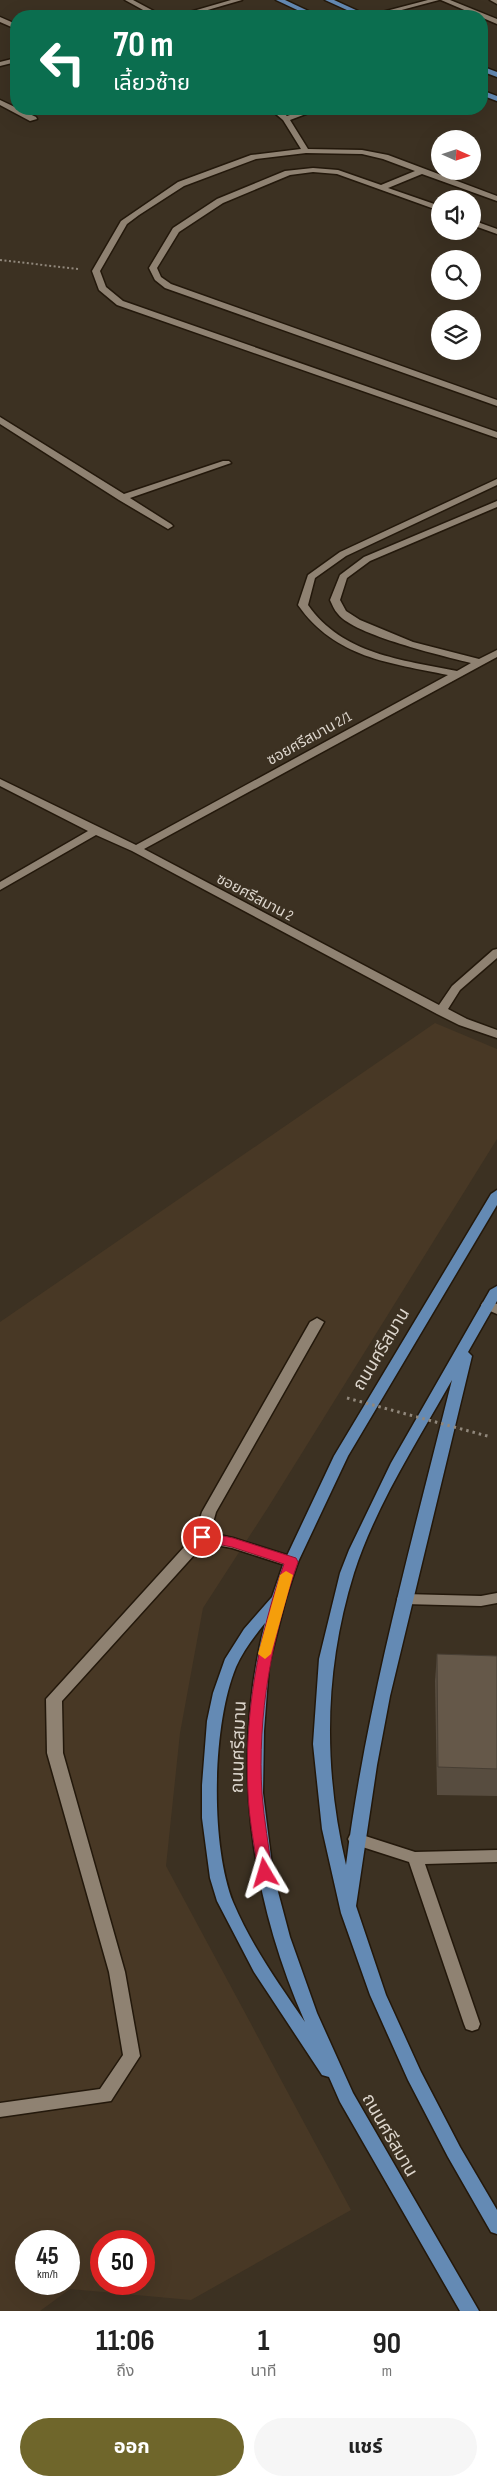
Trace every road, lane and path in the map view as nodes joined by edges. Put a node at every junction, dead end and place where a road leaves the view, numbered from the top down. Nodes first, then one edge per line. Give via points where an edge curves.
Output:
1 (128, 0) edge
2 (239, 0) edge
3 (279, 0) edge
4 (328, 0) edge
5 (436, 0) edge
6 (444, 0) edge
7 (493, 0) edge
8 (497, 2) edge
9 (147, 10) edge
10 (202, 10) edge
11 (302, 10) edge
12 (351, 10) edge
13 (395, 10) edge
14 (468, 10) edge
15 (25, 115) edge
16 (281, 115) edge
17 (298, 115) edge
18 (33, 119) dead end
19 (286, 119) junction
20 (306, 151) junction
21 (422, 171) junction
22 (383, 187) junction
23 (497, 198) edge
24 (431, 206) edge
25 (481, 226) edge
26 (497, 232) edge
27 (0, 260) edge
28 (96, 271) junction
29 (497, 403) edge
30 (0, 420) edge
31 (497, 435) edge
32 (226, 463) dead end
33 (497, 482) edge
34 (122, 498) junction
35 (497, 504) edge
36 (168, 526) dead end
37 (372, 541) junction
38 (388, 550) junction
39 (497, 653) edge
40 (480, 662) junction
41 (457, 674) junction
42 (0, 782) edge
43 (96, 831) junction
44 (136, 849) junction
45 (0, 887) edge
46 (497, 952) edge
47 (441, 1011) junction
48 (497, 1034) edge
49 (497, 1194) edge
50 (497, 1290) edge
51 (492, 1308) edge
52 (317, 1322) dead end
53 (469, 1341) junction
54 (347, 1398) dead end
55 (491, 1437) dead end
56 (202, 1537) junction
57 (291, 1562) junction
58 (279, 1598) junction
59 (497, 1598) edge
60 (404, 1599) junction
61 (356, 1839) junction
62 (497, 1856) edge
63 (415, 1858) junction
64 (348, 1910) junction
65 (472, 2024) dead end
66 (346, 2098) junction
67 (0, 2110) edge
68 (497, 2226) edge
69 (470, 2311) edge

1 - 9 street
2 - 10 street
3 - 11 main road
4 - 12 main road
5 - 13 street
6 - 14 street
7 - 8 street
15 - 18 street
16 - 19 street
17 - 19 street
19 - 20 street
20 - 21 street via 362,152
20 - 28 street via 254,157 182,184 124,223
21 - 22 street
21 - 23 street
22 - 24 street
22 - 29 street via 338,172 288,173 220,201 176,230 153,268 158,278 168,286
25 - 26 street
27 - 28 path
28 - 31 street via 102,288 120,303
30 - 34 street
32 - 34 street
33 - 37 street
34 - 36 street
35 - 38 street
37 - 38 street
37 - 41 street via 343,554 311,577 303,605 320,626 352,648
38 - 40 street via 367,559 343,578 335,600 342,613 409,644
39 - 40 street, ซอยศรีสมาน 2/1
40 - 41 street, ซอยศรีสมาน 2/1
41 - 44 street, ซอยศรีสมาน 2/1
42 - 43 street, ซอยศรีสมาน 2
43 - 44 street, ซอยศรีสมาน 2
43 - 45 street
44 - 47 street, ซอยศรีสมาน 2
46 - 47 street via 456,988
47 - 48 street, ซอยศรีสมาน 2
49 - 57 main road, ถนนศรีสมาน via 341,1456
50 - 51 main road
51 - 53 main road
52 - 56 street via 210,1512
53 - 60 main road
53 - 64 main road via 394,1468 369,1519 347,1575 333,1628 324,1682 324,1786 333,1853
54 - 55 path, bridge
56 - 57 street via 233,1543
56 - 67 street via 54,1699 55,1752 118,1972 132,2056 105,2096
57 - 58 main road, ถนนศรีสมาน
58 - 66 main road, ถนนศรีสมาน via 262,1665 256,1731 255,1793 265,1873 282,1937
58 - 66 main road via 246,1636 226,1679 213,1732 209,1810 214,1861 224,1900 250,1952
59 - 60 street via 481,1601
60 - 61 main road via 380,1703
61 - 63 street
61 - 64 main road
62 - 63 street
63 - 65 street
64 - 68 main road via 379,2000 418,2087
66 - 69 main road, ถนนศรีสมาน

